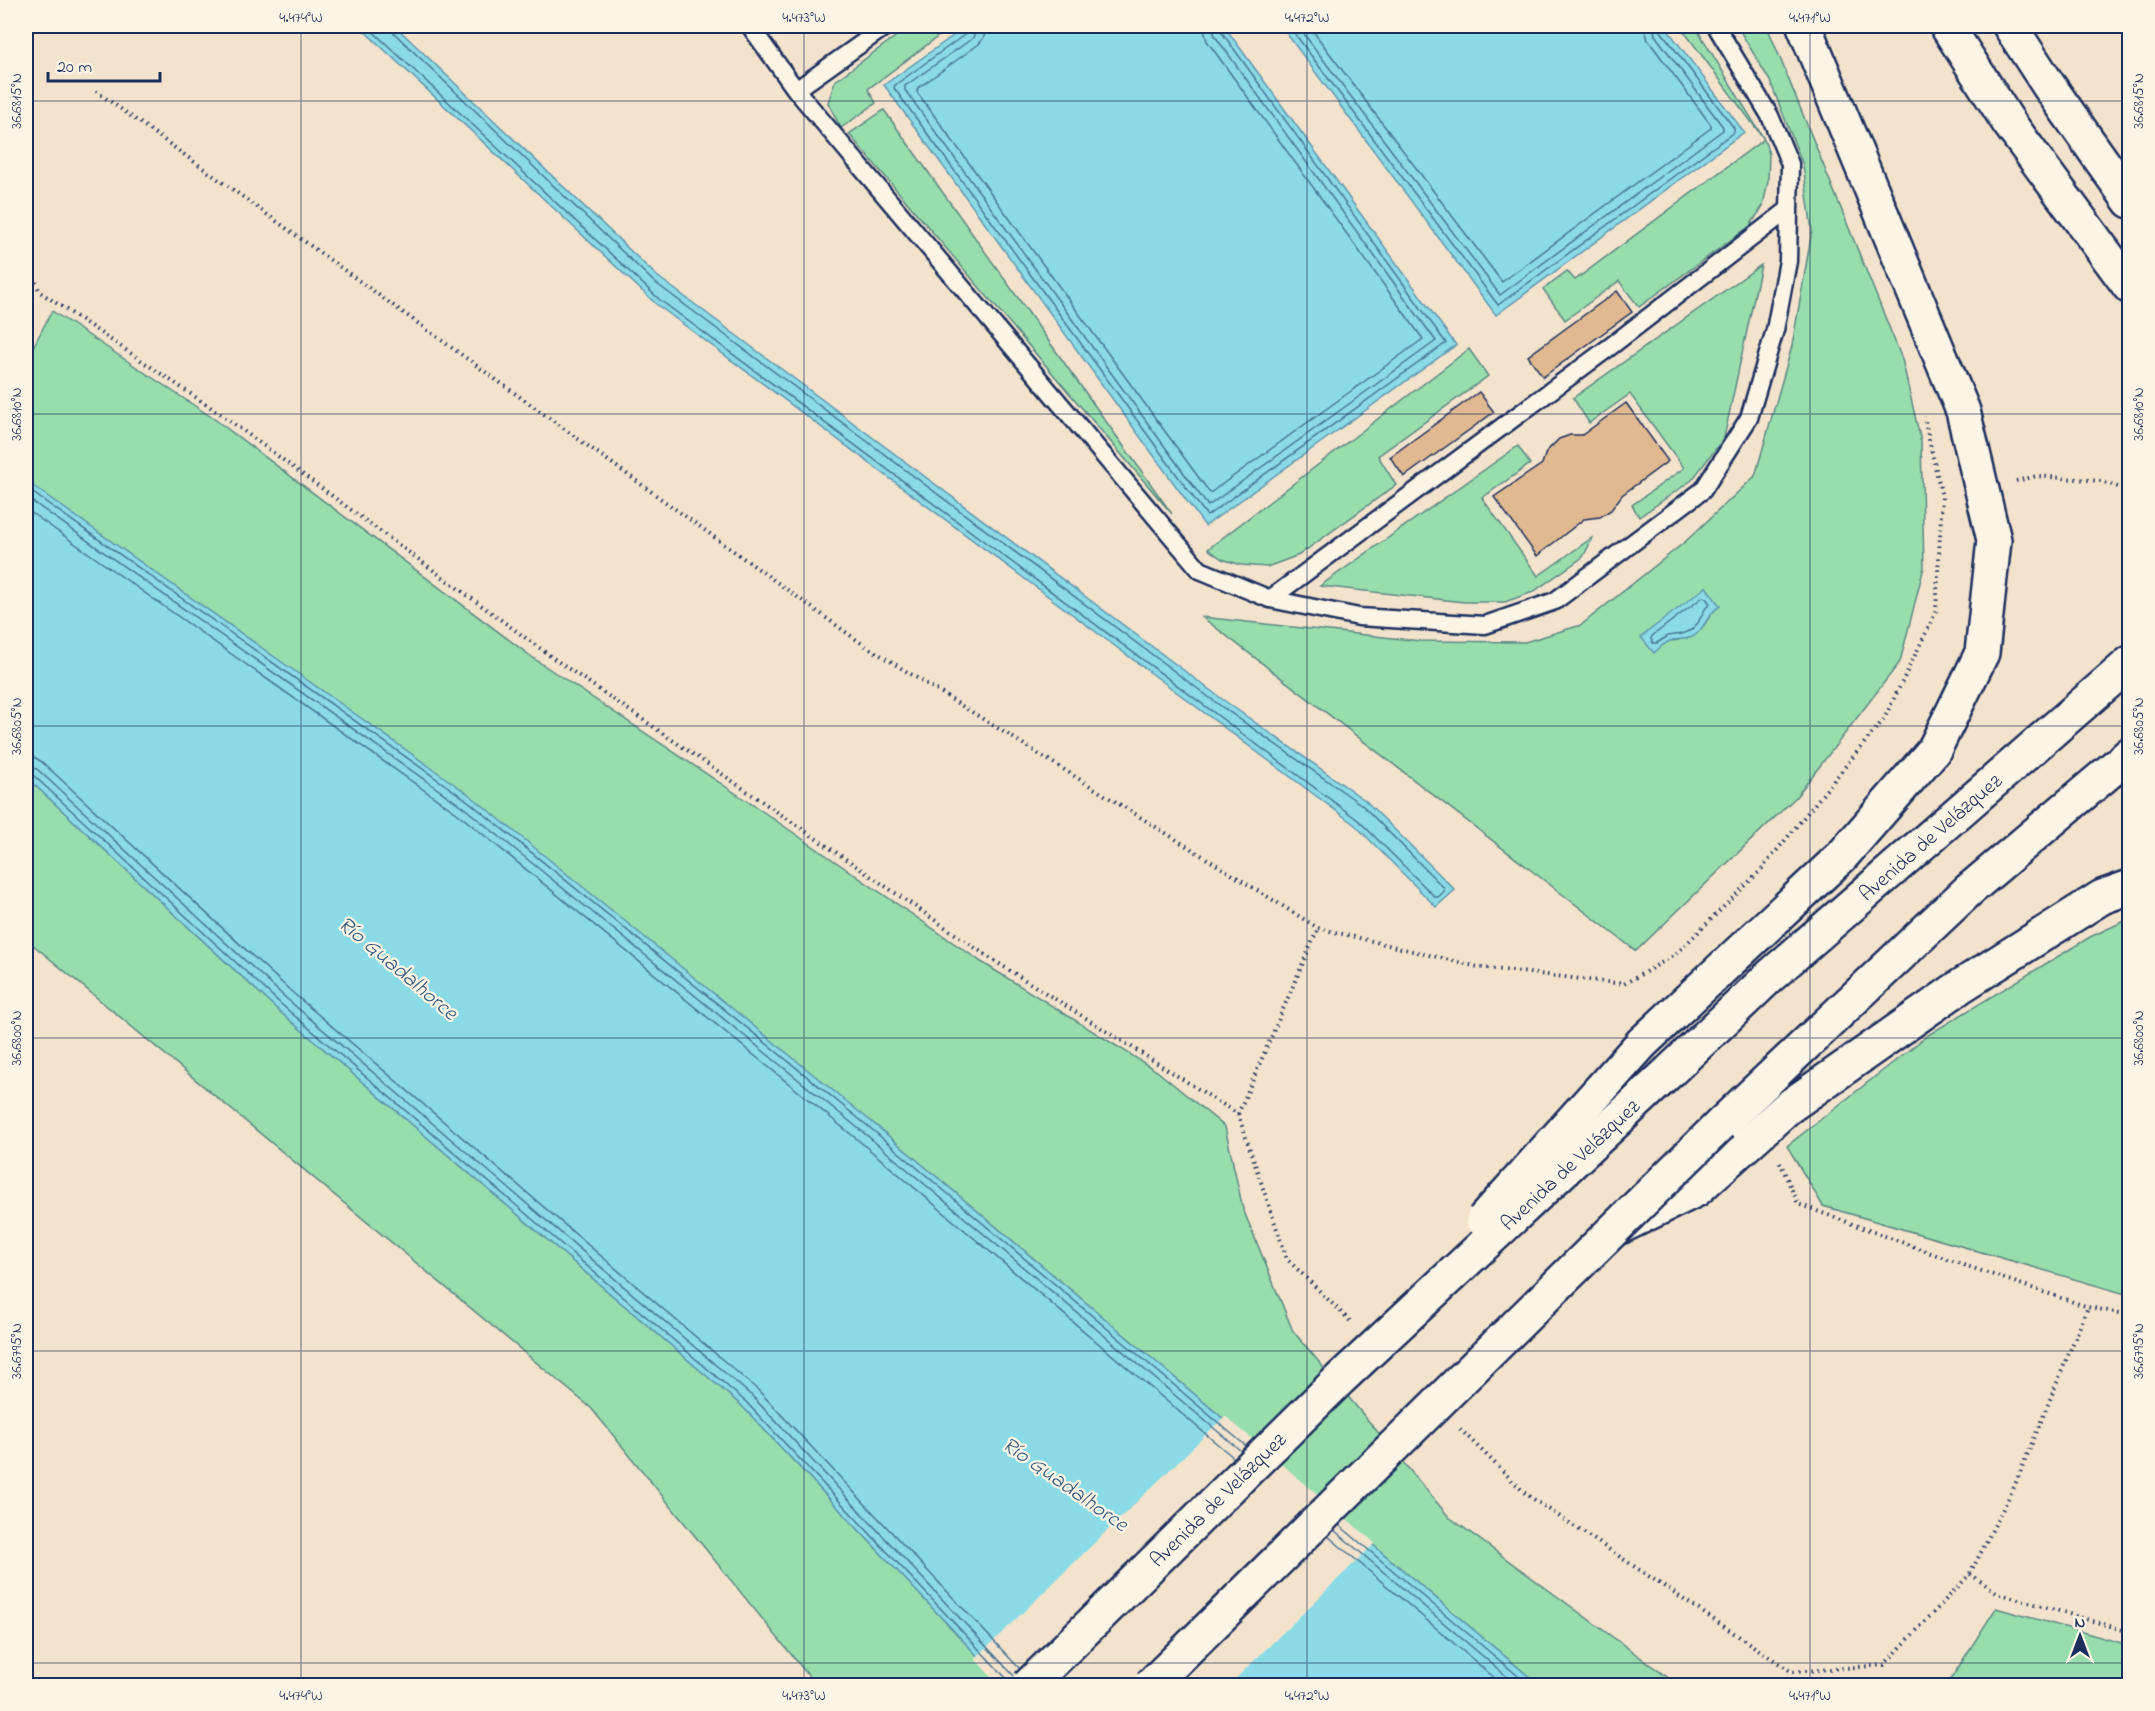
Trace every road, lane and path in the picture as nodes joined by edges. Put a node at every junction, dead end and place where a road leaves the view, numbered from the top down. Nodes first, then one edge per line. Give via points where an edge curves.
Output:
1 (750, 26) edge
2 (885, 26) edge
3 (1716, 26) edge
4 (1804, 26) edge
5 (1947, 26) edge
6 (2010, 26) edge
7 (796, 90) junction
8 (96, 91) dead end
9 (2130, 201) edge
10 (1789, 209) junction
11 (26, 260) edge
12 (2130, 287) edge
13 (1981, 489) junction
14 (2130, 491) edge
15 (1270, 598) junction
16 (2130, 663) edge
17 (2130, 754) edge
18 (2130, 887) edge
19 (1318, 928) junction
20 (1238, 1114) junction
21 (1779, 1158) dead end
22 (1616, 1229) junction
23 (2088, 1307) junction
24 (2130, 1315) edge
25 (1355, 1326) dead end
26 (1340, 1379) junction
27 (1457, 1427) dead end
28 (1970, 1574) junction
29 (2130, 1632) edge
30 (1028, 1686) edge
31 (1150, 1686) edge

1 - 7 lane
2 - 7 lane
3 - 10 lane via 1770,116 1790,164
4 - 13 main road via 1963,411
5 - 12 main road via 2009,123
6 - 9 main road
7 - 15 lane via 1200,570
8 - 19 path via 861,644
10 - 15 lane
10 - 15 lane via 1788,261 1775,330 1749,418 1703,490 1555,601 1485,625 1359,617
11 - 20 path via 40,292 219,413 553,658 990,958
13 - 14 path via 2037,476 2101,481
13 - 19 path via 1942,497 1936,612 1884,719 1760,871 1676,955 1624,984 1478,967
13 - 26 main road, bridge via 1994,540 1982,653 1934,750 1842,856 1642,1043
16 - 26 main road, Avenida de Velázquez, bridge via 1768,977
17 - 22 main road, bridge via 1969,890 1721,1124
18 - 22 main road via 2102,897 1961,986 1787,1108 1696,1190
19 - 20 path
20 - 25 path via 1287,1259
21 - 23 path via 1798,1204
22 - 31 main road, bridge
23 - 24 path
23 - 28 path via 2014,1487
26 - 30 main road, Avenida de Velázquez, bridge
27 - 28 path via 1526,1494 1792,1672 1884,1665
28 - 29 path via 1998,1593

